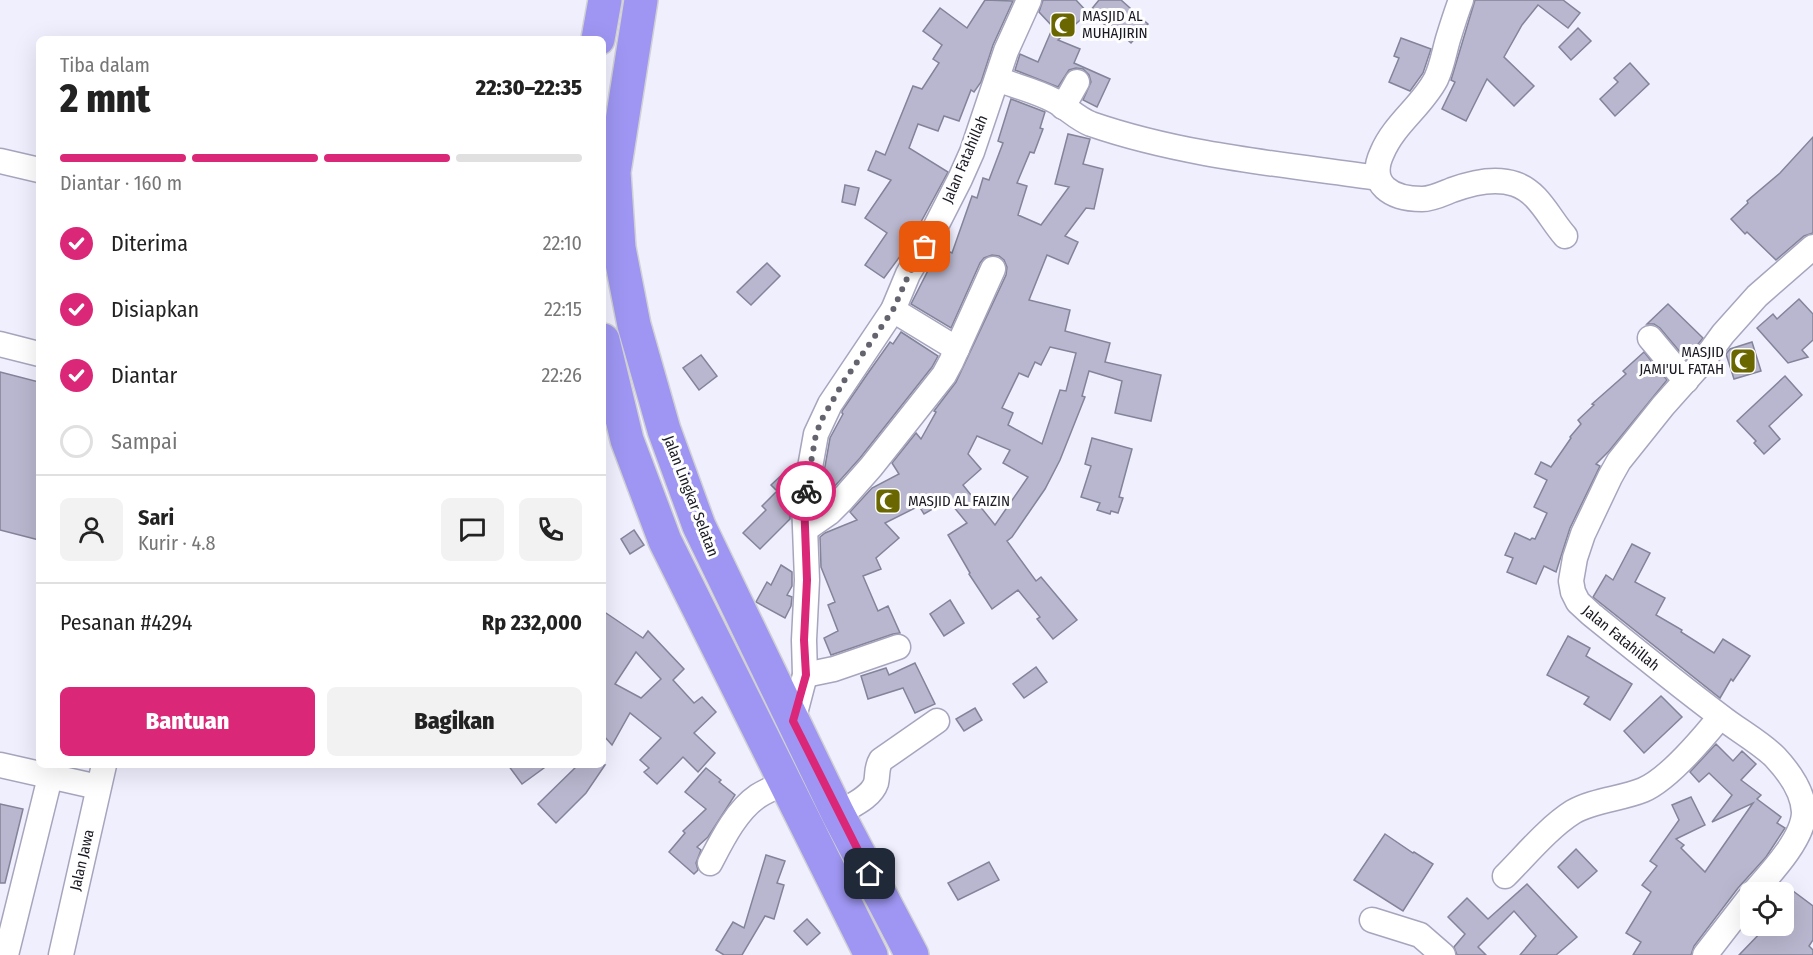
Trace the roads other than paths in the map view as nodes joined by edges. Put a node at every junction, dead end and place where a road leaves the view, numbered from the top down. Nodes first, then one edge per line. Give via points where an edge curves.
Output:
1 (605, 0) edge
2 (641, 0) edge
3 (1029, 0) edge
4 (1461, 0) edge
5 (599, 36) edge
6 (997, 80) junction
7 (1077, 82) dead end
8 (1063, 107) junction
9 (0, 161) edge
10 (36, 169) edge
11 (1378, 178) junction
12 (1565, 236) dead end
13 (1813, 247) edge
14 (611, 251) edge
15 (993, 269) dead end
16 (893, 310) junction
17 (1650, 338) dead end
18 (0, 344) edge
19 (957, 349) junction
20 (606, 352) edge
21 (36, 353) edge
22 (1686, 381) junction
23 (806, 529) junction
24 (898, 647) dead end
25 (806, 675) junction
26 (1720, 717) junction
27 (793, 721) junction
28 (937, 721) dead end
29 (0, 765) edge
30 (52, 771) edge
31 (101, 776) edge
32 (784, 783) junction
33 (838, 814) junction
34 (710, 863) dead end
35 (1505, 876) dead end
36 (1762, 882) edge
37 (1740, 910) edge
38 (1372, 920) dead end
39 (867, 953) edge
40 (6, 955) edge
41 (61, 955) edge
42 (912, 955) edge
43 (1443, 955) edge
44 (1705, 955) edge

1 - 5 highway
2 - 14 highway, Jalan Lingkar Selatan via 614,172
3 - 6 street, Jalan Fatahillah
4 - 11 street via 1436,78 1382,152
6 - 8 street via 1052,99
6 - 16 street, Jalan Fatahillah via 972,152
7 - 8 street
8 - 11 street via 1089,123 1210,155
9 - 10 street
11 - 12 street via 1388,191 1423,199 1485,181 1516,184 1543,205
13 - 22 street, Jalan Fatahillah via 1757,296
14 - 27 highway, Jalan Lingkar Selatan via 664,430 699,526
15 - 19 street
16 - 19 street
16 - 23 street, Jalan Fatahillah via 844,381 816,434 804,501
17 - 22 street
18 - 21 street
19 - 23 street via 944,375 871,467 829,513
20 - 32 highway via 627,440 664,541
22 - 26 street, Jalan Fatahillah via 1610,477 1583,534 1571,580 1578,602 1591,614
23 - 25 street, Jalan Fatahillah
24 - 25 street
25 - 27 street, Jalan Fatahillah
26 - 35 street via 1698,744 1657,781 1645,789 1573,812
26 - 36 street, Jalan Fatahillah via 1774,756 1802,798 1804,815 1798,832
27 - 33 highway, Jalan Lingkar Selatan
28 - 33 street via 881,760 872,790
29 - 30 street
30 - 31 street
30 - 40 street
31 - 41 street, Jalan Jawa
32 - 34 street via 750,802
32 - 39 highway
33 - 42 highway, Jalan Lingkar Selatan
37 - 44 street
38 - 43 street via 1420,935

